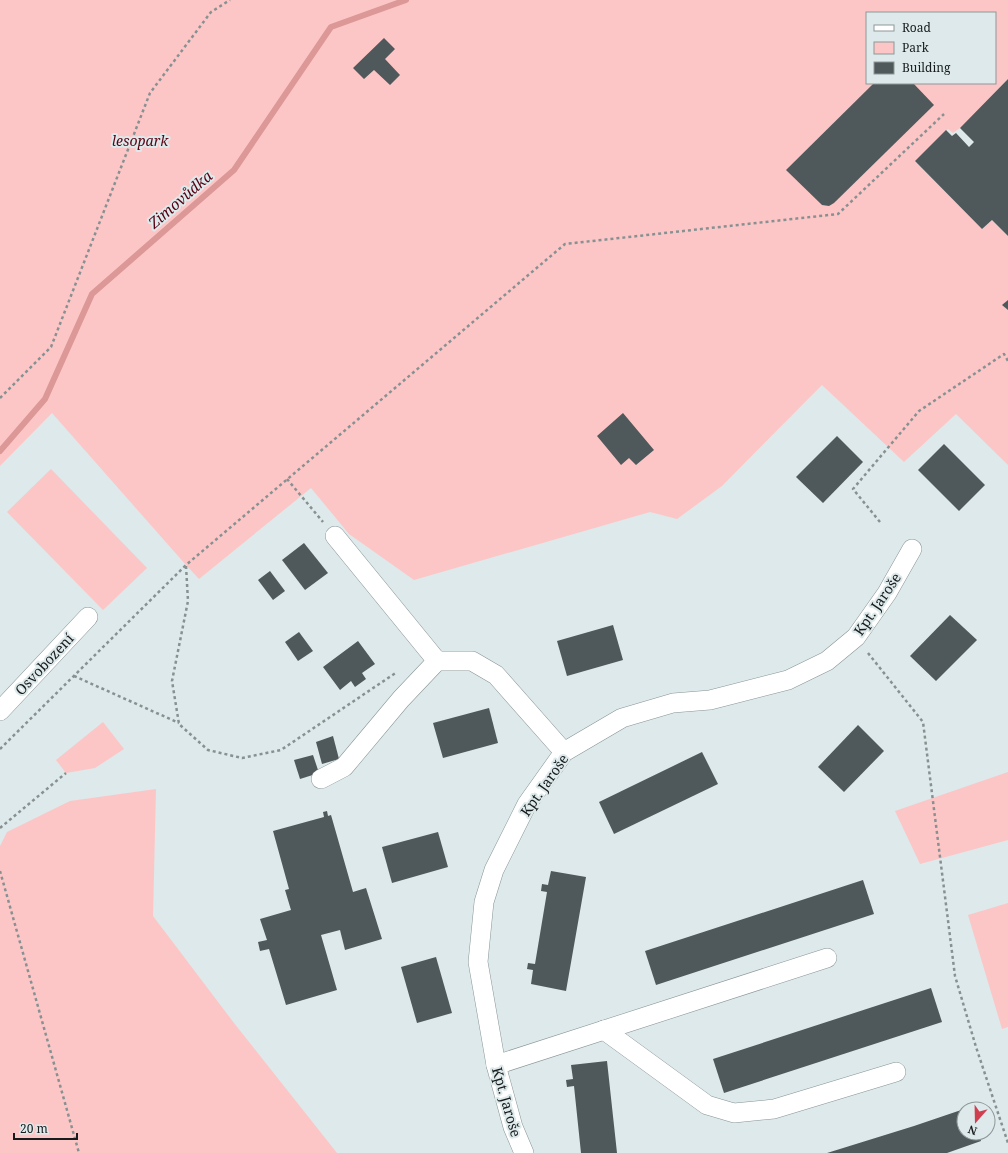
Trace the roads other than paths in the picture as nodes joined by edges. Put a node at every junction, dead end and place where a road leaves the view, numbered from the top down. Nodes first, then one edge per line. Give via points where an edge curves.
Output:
1 (334, 536) road end
2 (912, 549) dead end
3 (88, 617) dead end
4 (437, 661) junction
5 (0, 711) edge
6 (564, 752) junction
7 (321, 779) dead end
8 (827, 958) dead end
9 (604, 1030) junction
10 (496, 1065) junction
11 (896, 1072) dead end
12 (524, 1153) edge

1 - 4 street
2 - 6 street, Kpt. Jaroše via 887,593 856,637 827,661 788,680 710,700 673,704 622,718
3 - 5 street, Osvobození
4 - 6 street via 472,661 496,675
4 - 7 street via 344,767
6 - 10 street, Kpt. Jaroše via 527,804 494,870 484,902 478,962
8 - 9 street
9 - 10 street
9 - 11 street via 707,1105 734,1113 774,1109
10 - 12 street, Kpt. Jaroše via 512,1127

